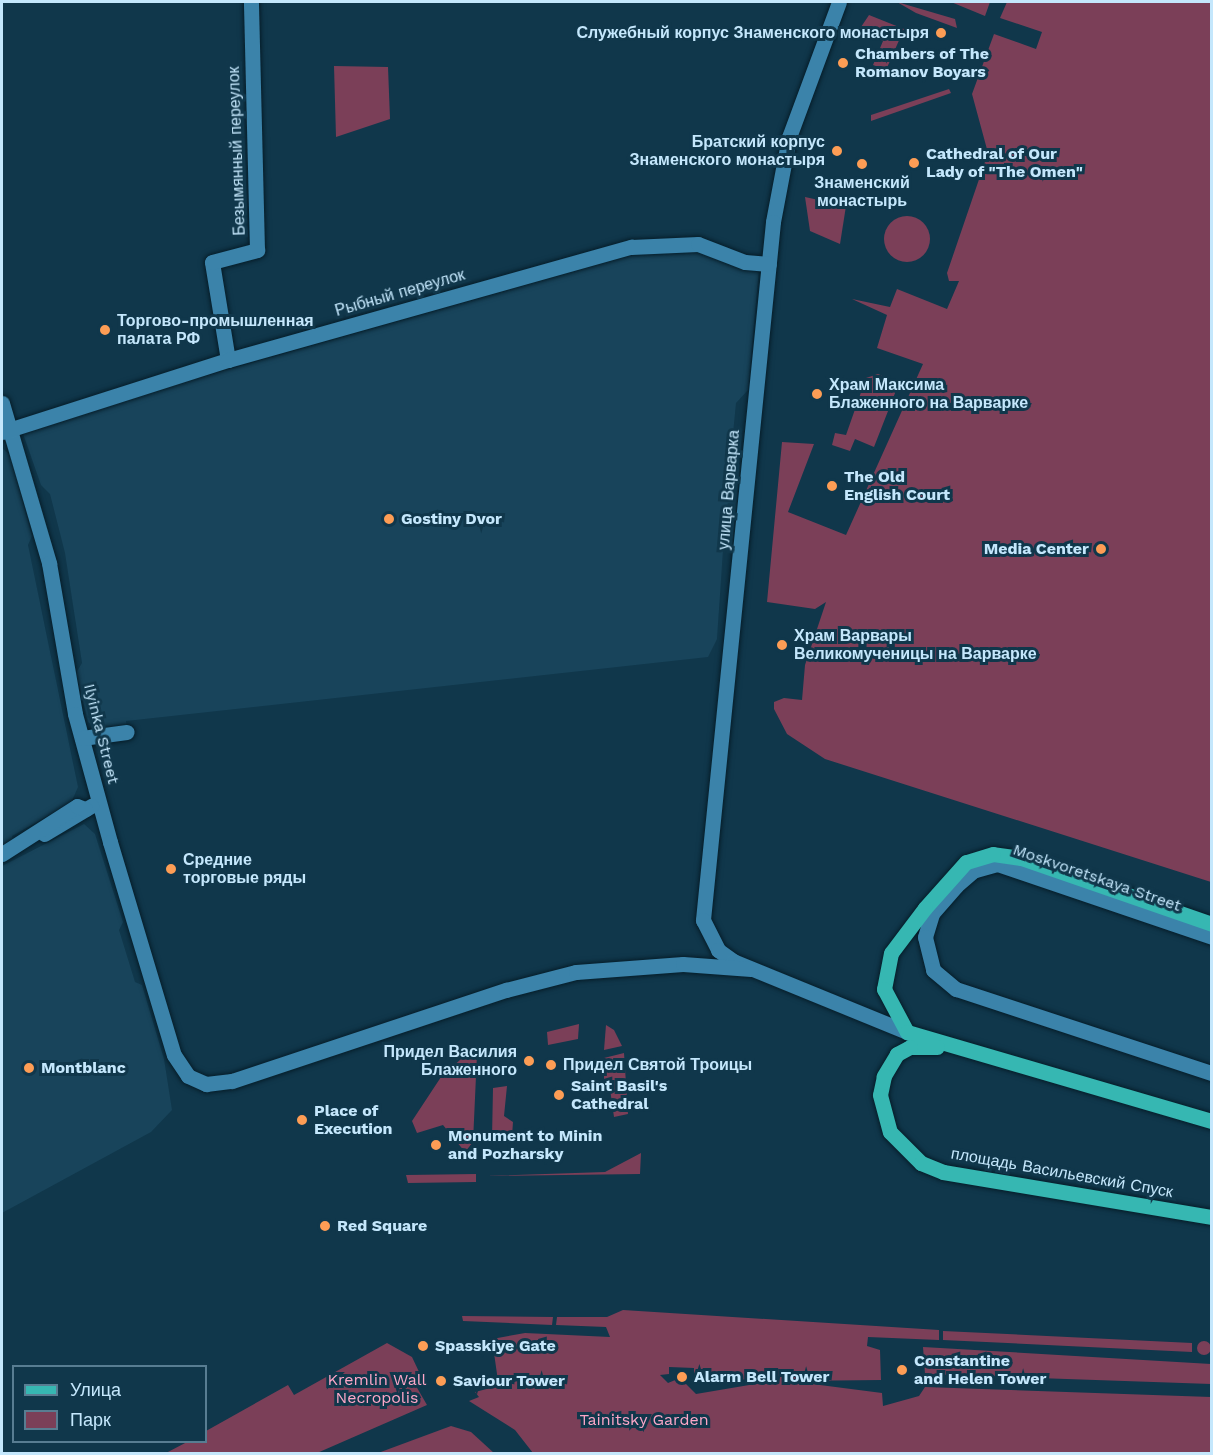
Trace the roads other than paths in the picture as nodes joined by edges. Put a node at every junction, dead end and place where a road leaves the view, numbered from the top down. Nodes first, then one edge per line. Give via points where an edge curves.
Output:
1 (251, 2) edge
2 (839, 2) edge
3 (769, 264) junction
4 (228, 360) junction
5 (2, 403) edge
6 (5, 430) edge
7 (127, 732) dead end
8 (82, 738) junction
9 (99, 802) junction
10 (2, 854) edge
11 (1212, 924) edge
12 (1212, 937) edge
13 (751, 969) junction
14 (907, 1032) junction
15 (961, 1048) junction
16 (1212, 1072) edge
17 (1212, 1121) edge
18 (1212, 1217) edge

1 - 4 street, Безымянный переулок via 257,250 212,262
2 - 3 street, улица Варварка via 789,137
3 - 4 street, Рыбный переулок via 745,262 698,244 631,247
3 - 13 street, улица Варварка via 703,910 705,929 718,950
4 - 6 street, Рыбный переулок
5 - 6 street, Ilyinka Street
6 - 8 street, Ilyinka Street via 49,563
7 - 8 street
8 - 9 street, Ilyinka Street
9 - 10 street via 46,835 39,833
9 - 13 street, Ilyinka Street via 181,1069 206,1084 231,1081 506,990 576,972 684,964
11 - 14 main road, Moskvoretskaya Street via 1021,858 978,857 953,873 891,953 884,989
12 - 16 street, Moskvoretskaya Street via 997,864 966,877 927,925 930,964 956,988
13 - 14 street via 808,988
14 - 15 main road
15 - 17 main road
15 - 18 main road, площадь Васильевский Спуск via 910,1047 897,1054 884,1076 880,1095 890,1132 921,1163 943,1172

